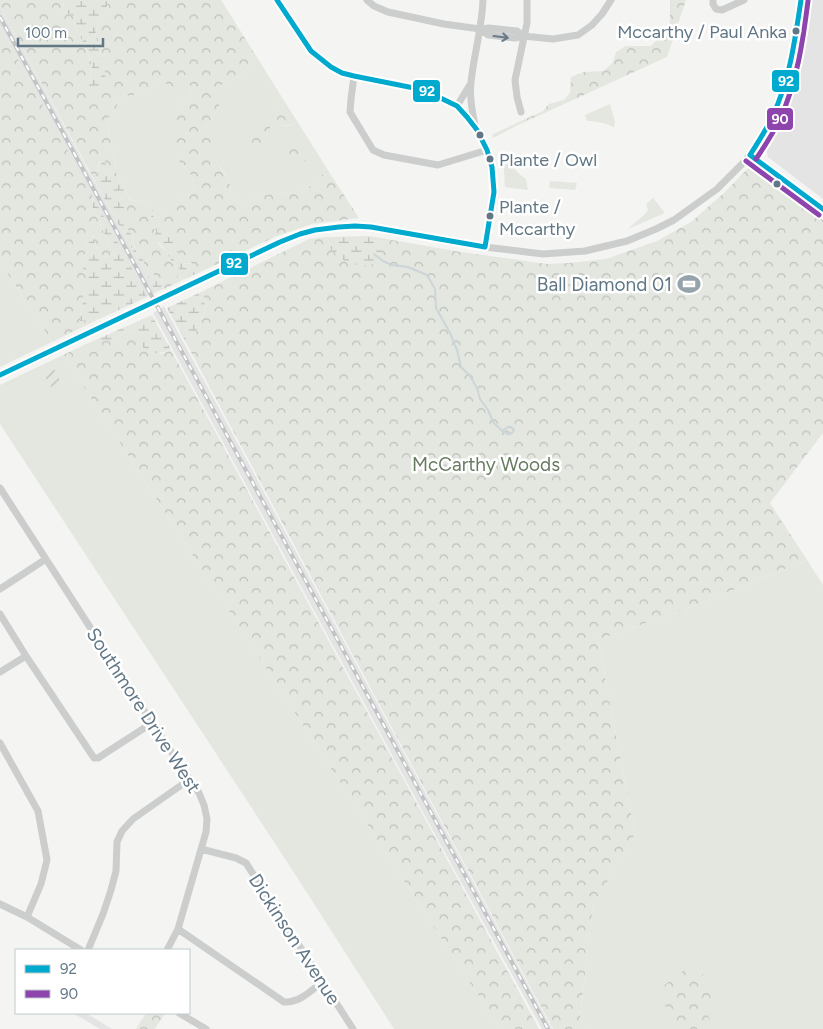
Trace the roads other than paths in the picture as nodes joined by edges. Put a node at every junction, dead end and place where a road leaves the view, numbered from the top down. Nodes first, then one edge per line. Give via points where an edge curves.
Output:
1 (277, 0) edge
2 (366, 0) edge
3 (483, 0) edge
4 (527, 0) edge
5 (610, 0) edge
6 (713, 0) edge
7 (744, 0) edge
8 (801, 0) edge
9 (480, 29) junction
10 (523, 36) junction
11 (354, 76) junction
12 (471, 83) junction
13 (457, 106) junction
14 (521, 112) dead end
15 (477, 130) junction
16 (487, 150) junction
17 (750, 155) junction
18 (823, 210) edge
19 (485, 247) junction
20 (0, 375) edge
21 (0, 488) edge
22 (46, 559) junction
23 (0, 589) edge
24 (0, 614) edge
25 (26, 656) junction
26 (0, 672) edge
27 (152, 723) junction
28 (0, 743) edge
29 (190, 780) junction
30 (201, 849) junction
31 (0, 904) edge
32 (27, 917) junction
33 (178, 929) junction
34 (79, 949) edge
35 (88, 949) edge
36 (168, 949) edge
37 (322, 982) junction
38 (181, 1014) edge
39 (206, 1029) edge
40 (353, 1029) edge

1 - 11 street via 311,51 331,67
2 - 9 street via 388,12
3 - 9 street
4 - 10 street via 527,23
5 - 10 street via 592,25 578,35 553,39
6 - 7 street via 716,9 722,10
8 - 17 street via 784,88
9 - 10 street via 517,31
9 - 12 street
10 - 14 street via 515,80
11 - 13 street via 424,90
11 - 16 street via 350,112 373,150 438,165
12 - 13 street
12 - 15 street via 472,113
13 - 15 street
15 - 16 street
16 - 19 street via 494,188
17 - 18 street
17 - 19 street via 717,189 681,216 627,241 585,251 543,254
19 - 20 street via 364,226 305,232
21 - 22 street, Southmore Drive West
22 - 23 street
22 - 27 street, Southmore Drive West
24 - 25 street
25 - 26 street
25 - 27 street via 94,758
27 - 29 street, Southmore Drive West
28 - 32 street via 38,811 47,860
29 - 30 street, Southmore Drive West via 199,793 207,819
29 - 35 street via 133,819 122,831 117,842 116,871
30 - 33 street, Southmore Drive West
30 - 37 street, Dickinson Avenue via 246,863
31 - 32 street
32 - 34 street
33 - 36 street, Southmore Drive West
33 - 37 street via 284,1002 297,1001
37 - 40 street, Dickinson Avenue
38 - 39 street

